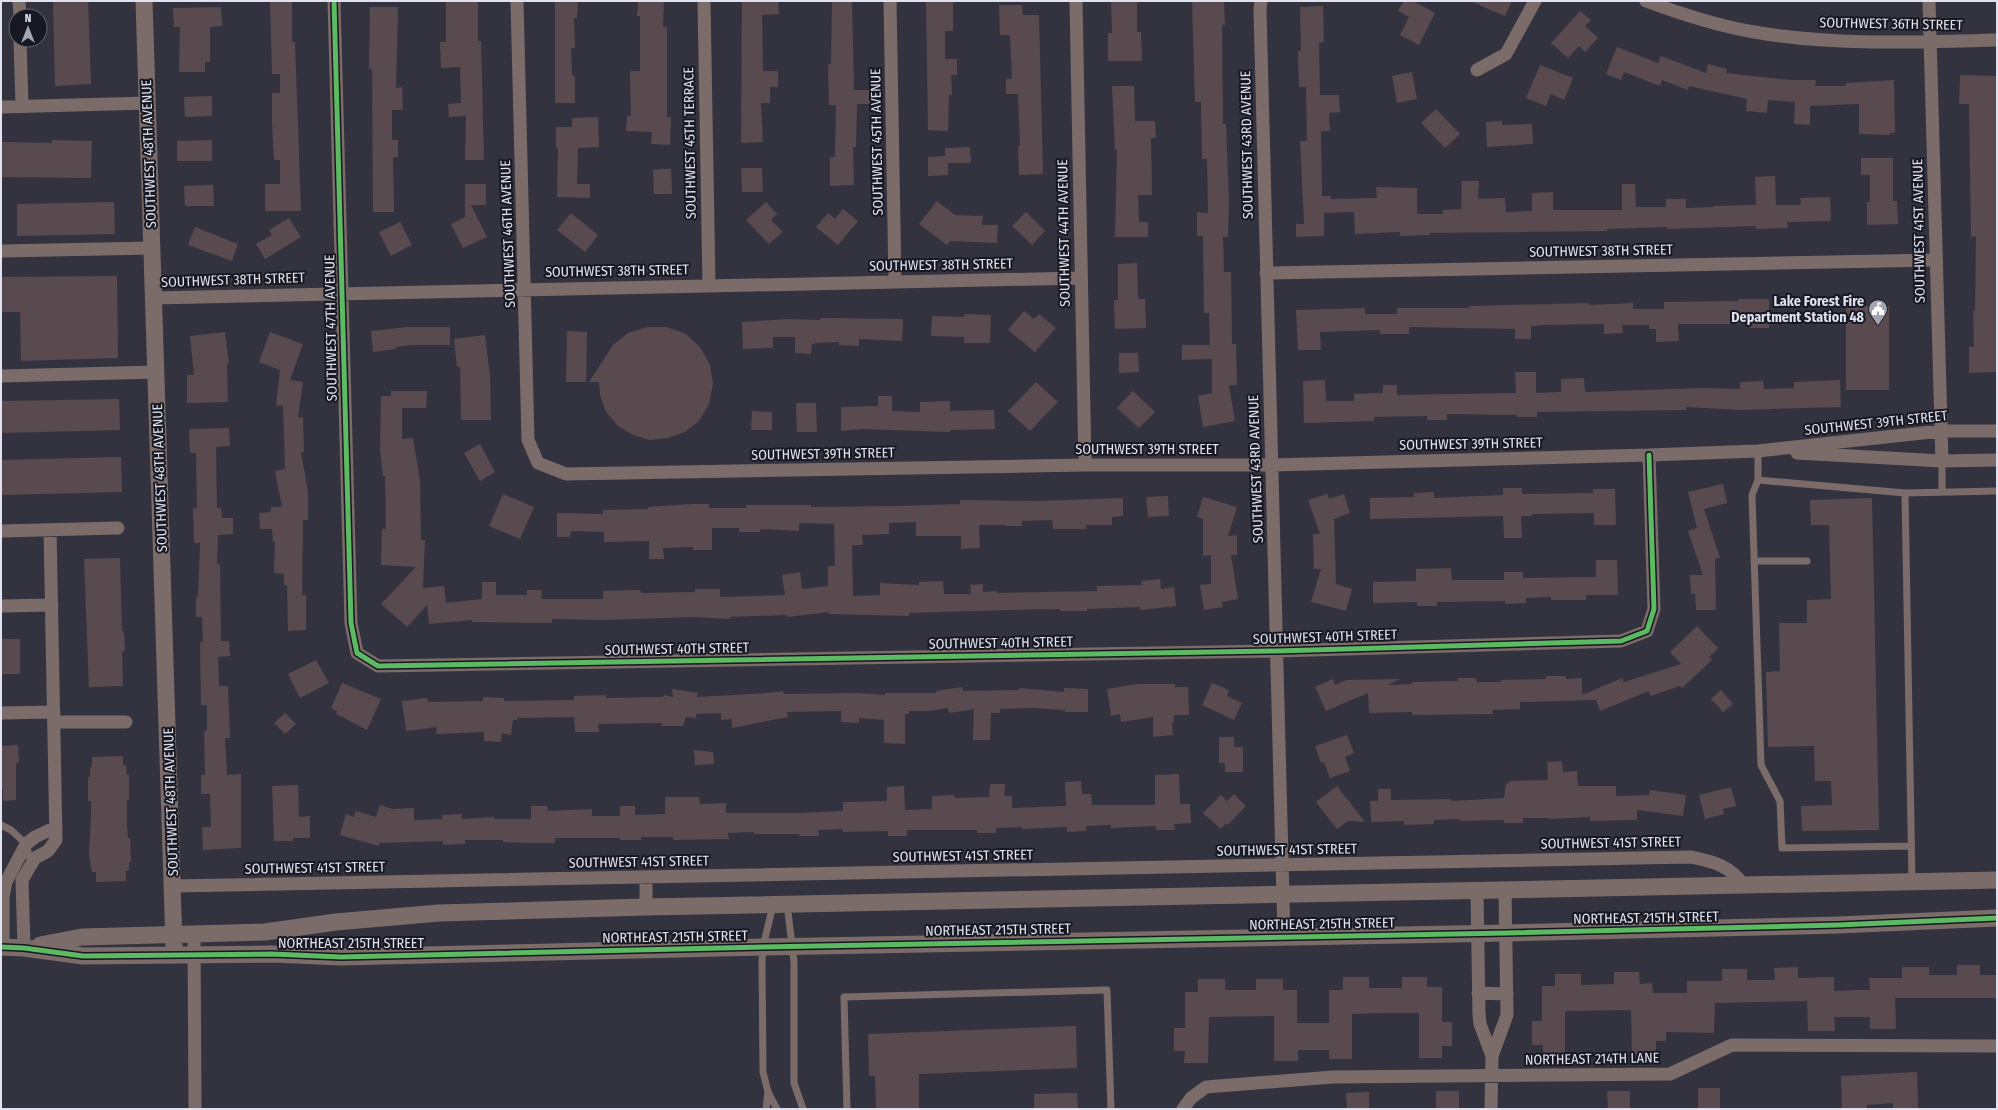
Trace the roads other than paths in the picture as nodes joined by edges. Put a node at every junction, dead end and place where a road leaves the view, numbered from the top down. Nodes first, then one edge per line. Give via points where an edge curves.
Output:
1 (144, 1) edge
2 (334, 1) edge
3 (517, 1) edge
4 (704, 1) edge
5 (890, 1) edge
6 (1076, 1) edge
7 (1261, 1) edge
8 (1535, 1) edge
9 (1646, 1) edge
10 (1929, 1) edge
11 (1997, 40) edge
12 (1930, 42) junction
13 (20, 48) edge
14 (1476, 70) dead end
15 (148, 103) junction
16 (22, 106) junction
17 (1, 107) edge
18 (153, 248) junction
19 (1, 251) edge
20 (1936, 260) junction
21 (1266, 274) junction
22 (1081, 278) junction
23 (896, 282) junction
24 (709, 285) junction
25 (526, 289) junction
26 (343, 293) junction
27 (154, 298) junction
28 (157, 372) junction
29 (1, 376) edge
30 (1941, 431) junction
31 (1997, 431) edge
32 (1758, 451) junction
33 (1649, 455) junction
34 (1997, 460) edge
35 (1942, 461) junction
36 (538, 463) joint
37 (1085, 465) junction
38 (1272, 465) junction
39 (1758, 480) junction
40 (1997, 491) edge
41 (1942, 492) junction
42 (1905, 493) junction
43 (118, 528) dead end
44 (50, 530) junction
45 (1, 531) edge
46 (1754, 561) junction
47 (1807, 561) dead end
48 (52, 604) junction
49 (1, 606) edge
50 (1277, 651) junction
51 (357, 653) joint
52 (1, 713) edge
53 (54, 717) junction
54 (126, 722) dead end
55 (1, 825) edge
56 (56, 827) junction
57 (26, 844) junction
58 (1911, 846) junction
59 (31, 863) junction
60 (1282, 866) junction
61 (646, 878) junction
62 (22, 880) junction
63 (1997, 880) edge
64 (3, 882) edge
65 (1912, 882) junction
66 (1744, 885) junction
67 (173, 886) junction
68 (1505, 890) junction
69 (1477, 891) junction
70 (1283, 895) junction
71 (780, 905) junction
72 (646, 907) junction
73 (1997, 918) edge
74 (1506, 933) junction
75 (1477, 934) junction
76 (174, 935) junction
77 (194, 936) junction
78 (1284, 937) junction
79 (2, 947) edge
80 (763, 947) junction
81 (793, 947) junction
82 (24, 948) junction
83 (174, 955) junction
84 (194, 955) junction
85 (1478, 993) junction
86 (1507, 994) junction
87 (1997, 1046) edge
88 (1492, 1056) junction
89 (1492, 1076) junction
90 (768, 1091) junction
91 (195, 1109) edge
92 (766, 1109) edge
93 (777, 1109) edge
94 (803, 1109) edge
95 (847, 1109) edge
96 (1111, 1109) edge
97 (1183, 1109) edge
98 (1491, 1109) edge

1 - 15 street, SOUTHWEST 48TH AVENUE
2 - 26 street, SOUTHWEST 47TH AVENUE
3 - 25 street, SOUTHWEST 46TH AVENUE
4 - 24 street, SOUTHWEST 45TH TERRACE
5 - 23 street, SOUTHWEST 45TH AVENUE
6 - 22 street, SOUTHWEST 44TH AVENUE
7 - 21 street, SOUTHWEST 43RD AVENUE
8 - 14 street via 1506,54
9 - 12 street, SOUTHWEST 36TH STREET via 1679,14 1754,32 1820,40 1874,43
10 - 12 street, SOUTHWEST 41ST AVENUE
11 - 12 street, SOUTHWEST 36TH STREET
12 - 20 street, SOUTHWEST 41ST AVENUE
13 - 16 street
15 - 16 street
15 - 18 street, SOUTHWEST 48TH AVENUE
16 - 17 street
18 - 19 street
18 - 27 street, SOUTHWEST 48TH AVENUE
20 - 21 street, SOUTHWEST 38TH STREET
20 - 30 street, SOUTHWEST 41ST AVENUE
21 - 38 street, SOUTHWEST 43RD AVENUE
22 - 23 street, SOUTHWEST 38TH STREET
22 - 37 street, SOUTHWEST 44TH AVENUE
23 - 24 street, SOUTHWEST 38TH STREET
24 - 25 street, SOUTHWEST 38TH STREET
25 - 26 street, SOUTHWEST 38TH STREET
25 - 36 street, SOUTHWEST 46TH AVENUE via 528,440
26 - 27 street, SOUTHWEST 38TH STREET
26 - 51 street, SOUTHWEST 47TH AVENUE via 351,623
27 - 28 street, SOUTHWEST 48TH AVENUE
28 - 29 street
28 - 67 street, SOUTHWEST 48TH AVENUE
30 - 31 street, SOUTHWEST 39TH STREET
30 - 32 street, SOUTHWEST 39TH STREET
30 - 35 street, SOUTHWEST 41ST AVENUE
32 - 33 street, SOUTHWEST 39TH STREET
32 - 35 street, SOUTHWEST 39TH STREET
32 - 39 lane
33 - 38 street, SOUTHWEST 39TH STREET
33 - 50 street, SOUTHWEST 40TH STREET via 1654,609 1647,631 1621,641
34 - 35 street, SOUTHWEST 39TH STREET
35 - 41 lane
36 - 37 street, SOUTHWEST 39TH STREET via 566,474
37 - 38 street, SOUTHWEST 39TH STREET
38 - 50 street, SOUTHWEST 43RD AVENUE
39 - 42 lane
39 - 46 lane via 1752,495
40 - 41 lane
41 - 42 lane
42 - 58 lane
43 - 44 street
44 - 45 street
44 - 48 street
46 - 47 lane
46 - 58 lane via 1761,765 1780,801 1782,848
48 - 49 street
48 - 53 street
50 - 51 street, SOUTHWEST 40TH STREET via 378,666
50 - 60 street, SOUTHWEST 43RD AVENUE
52 - 53 street
53 - 54 street
53 - 56 street
55 - 57 lane via 11,830
56 - 57 street
56 - 59 street via 56,840 48,851 40,854
57 - 59 lane
57 - 64 street
58 - 65 lane
59 - 62 street
60 - 61 street, SOUTHWEST 41ST STREET
60 - 66 street, SOUTHWEST 41ST STREET via 1691,857 1718,863
60 - 70 street, SOUTHWEST 43RD AVENUE
61 - 67 street, SOUTHWEST 41ST STREET
61 - 72 street
62 - 64 lane
62 - 82 street
63 - 65 street, NORTHEAST 215TH STREET
64 - 79 street
65 - 66 street, NORTHEAST 215TH STREET
66 - 68 street, NORTHEAST 215TH STREET
67 - 76 street, SOUTHWEST 48TH AVENUE
68 - 69 street, NORTHEAST 215TH STREET
68 - 74 street
69 - 70 street, NORTHEAST 215TH STREET
69 - 75 street
70 - 71 street, NORTHEAST 215TH STREET
70 - 78 street, SOUTHWEST 43RD AVENUE
71 - 72 street, NORTHEAST 215TH STREET
71 - 80 lane
71 - 81 lane
72 - 77 street, NORTHEAST 215TH STREET via 439,913 336,922 265,932
73 - 74 street, NORTHEAST 215TH STREET via 1838,925
74 - 75 street, NORTHEAST 215TH STREET
74 - 86 street
75 - 78 street, NORTHEAST 215TH STREET
75 - 85 street
76 - 77 street, NORTHEAST 215TH STREET
76 - 82 street, NORTHEAST 215TH STREET via 82,937
76 - 83 street, SOUTHWEST 48TH AVENUE
77 - 84 street
78 - 81 street, NORTHEAST 215TH STREET
79 - 82 street, NORTHEAST 215TH STREET
80 - 81 street, NORTHEAST 215TH STREET
80 - 84 street, NORTHEAST 215TH STREET via 342,957 272,954
80 - 90 lane via 763,1072
81 - 94 lane via 794,1083
82 - 83 street, NORTHEAST 215TH STREET via 83,956
83 - 84 street, NORTHEAST 215TH STREET
84 - 91 street
85 - 86 street
85 - 88 street via 1480,1024
86 - 88 street via 1507,1015
87 - 89 street, NORTHEAST 214TH LANE via 1732,1045 1670,1074
88 - 89 street
89 - 97 street, NORTHEAST 214TH LANE via 1332,1077 1206,1087 1190,1098
89 - 98 street
90 - 92 lane
90 - 93 lane
95 - 96 lane via 844,997 1107,990

